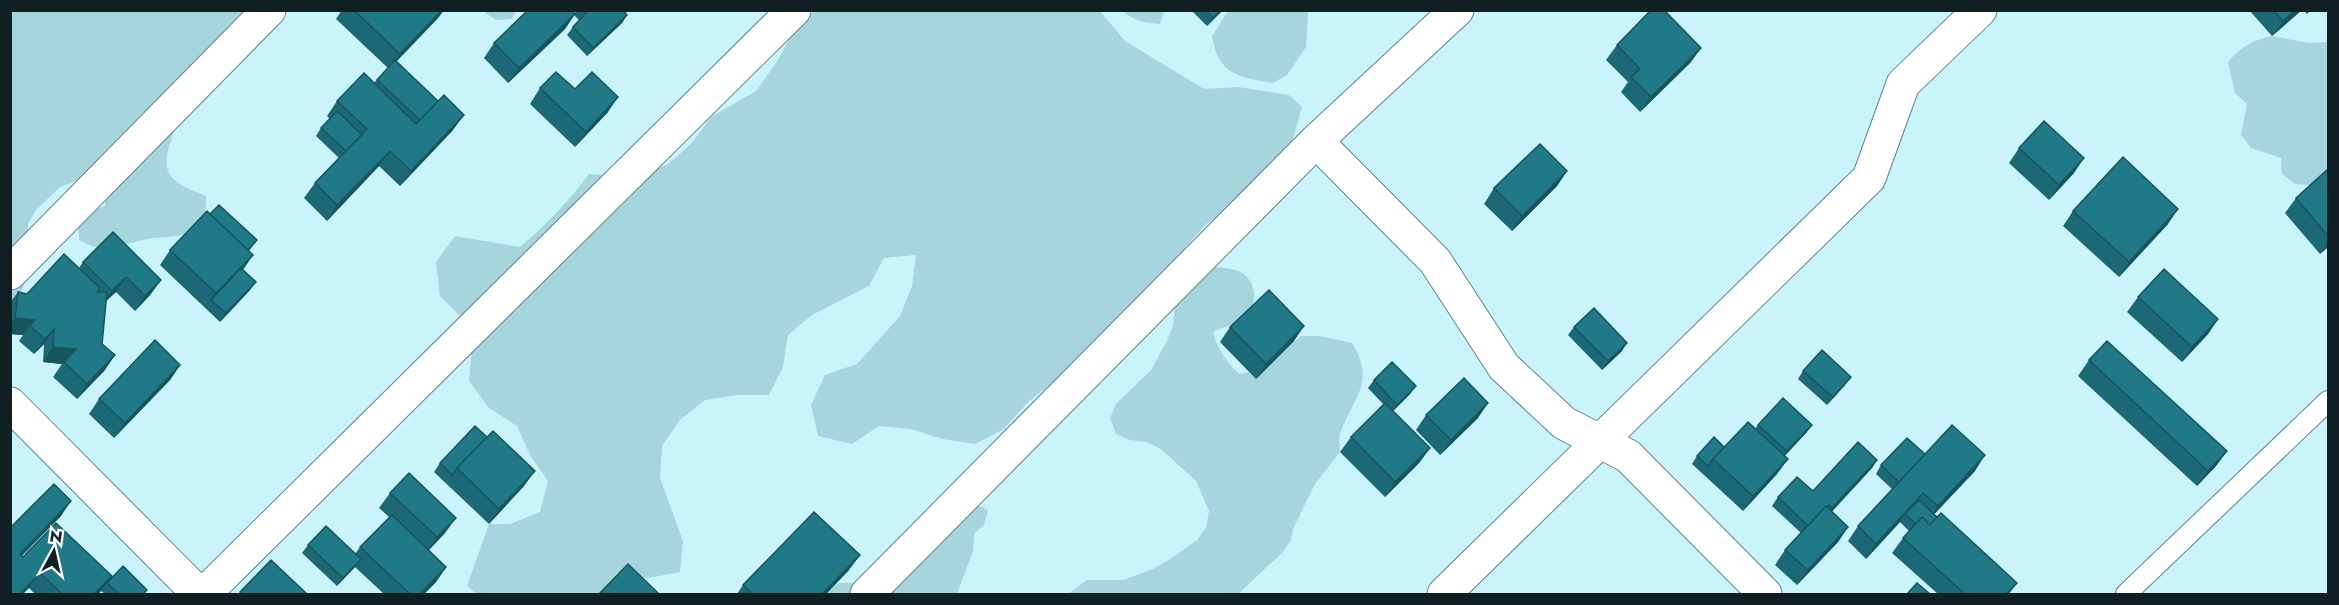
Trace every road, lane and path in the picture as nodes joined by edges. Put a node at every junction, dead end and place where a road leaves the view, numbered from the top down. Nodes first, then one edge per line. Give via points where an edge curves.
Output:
1 (269, 10) edge
2 (795, 10) edge
3 (1456, 10) edge
4 (1980, 10) edge
5 (1316, 141) junction
6 (10, 273) edge
7 (2328, 401) edge
8 (10, 404) edge
9 (1598, 442) junction
10 (199, 594) edge
11 (204, 594) edge
12 (867, 594) edge
13 (1444, 594) edge
14 (1765, 594) edge
15 (2126, 594) edge

1 - 6 street
2 - 11 street
3 - 5 street
4 - 9 street via 1904,84 1869,178
5 - 9 street via 1435,261 1504,367 1558,418
5 - 12 street
7 - 15 lane
8 - 10 street
9 - 13 street
9 - 14 street via 1628,456

